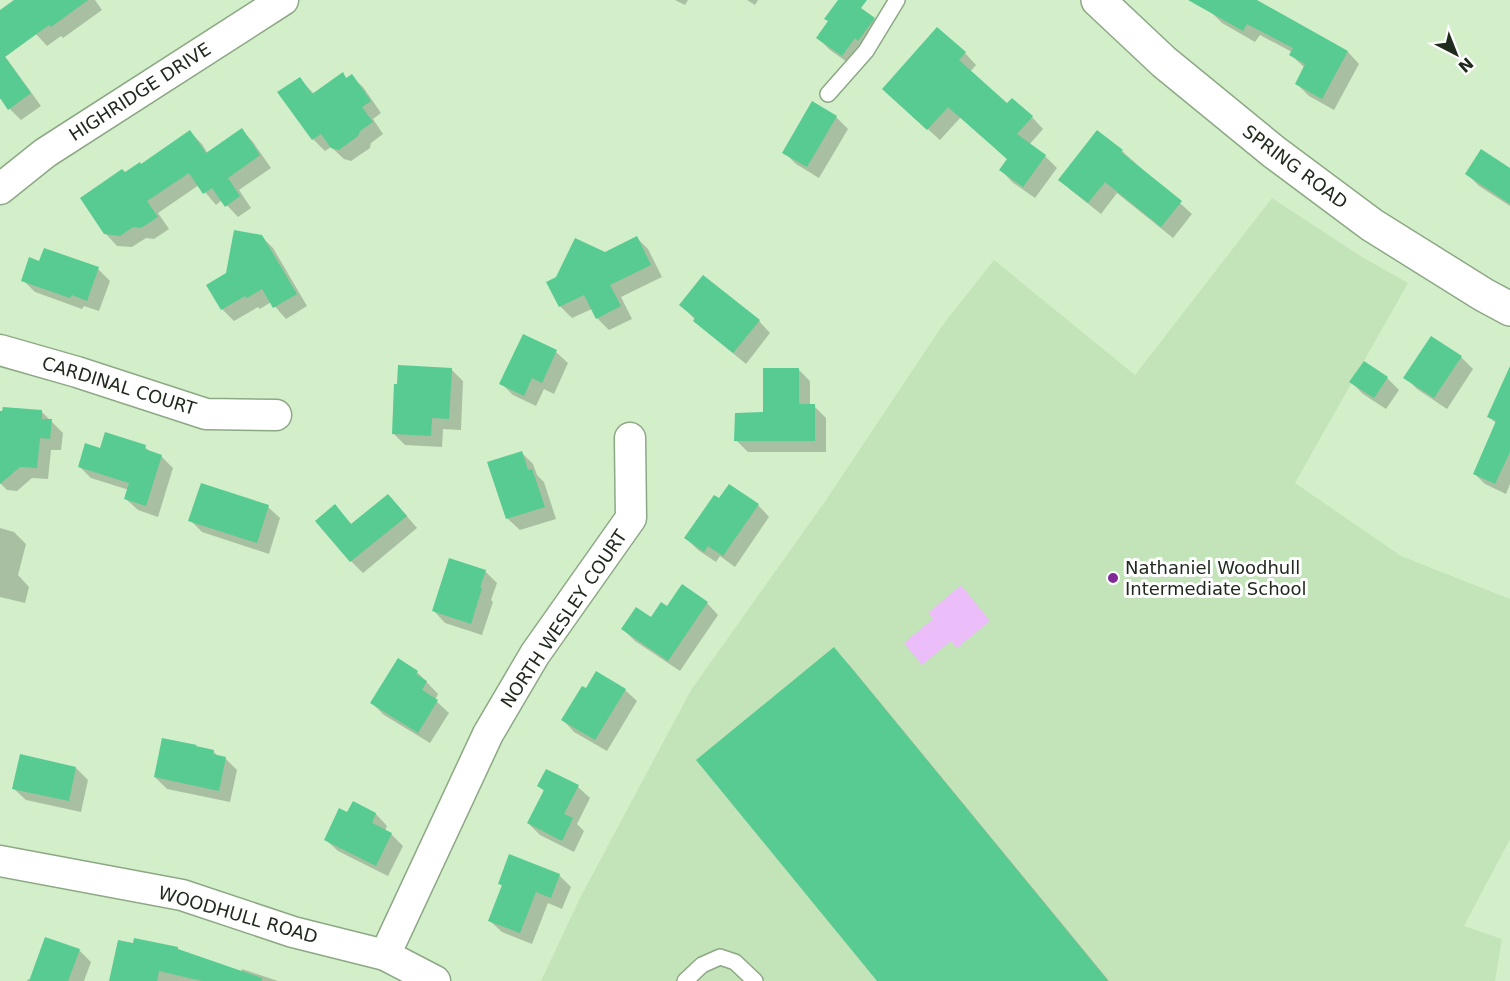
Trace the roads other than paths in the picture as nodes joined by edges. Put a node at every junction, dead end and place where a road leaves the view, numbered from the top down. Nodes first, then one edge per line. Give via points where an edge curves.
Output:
1 (283, 0) edge
2 (897, 0) edge
3 (1098, 0) edge
4 (828, 94) dead end
5 (0, 189) edge
6 (1510, 309) edge
7 (0, 350) edge
8 (276, 415) dead end
9 (630, 438) dead end
10 (1, 866) edge
11 (385, 955) junction
12 (435, 981) edge
13 (685, 981) edge
14 (755, 981) edge

1 - 5 street, HIGHRIDGE DRIVE via 45,153
2 - 4 lane via 866,51
3 - 6 main road, SPRING ROAD via 1164,62 1274,152 1372,225
7 - 8 street, CARDINAL COURT via 206,414
9 - 11 street, NORTH WESLEY COURT via 631,518 535,654 488,734
10 - 11 street, WOODHULL ROAD via 182,895 293,932
11 - 12 street, WOODHULL ROAD
13 - 14 lane via 702,965 720,957 735,962

